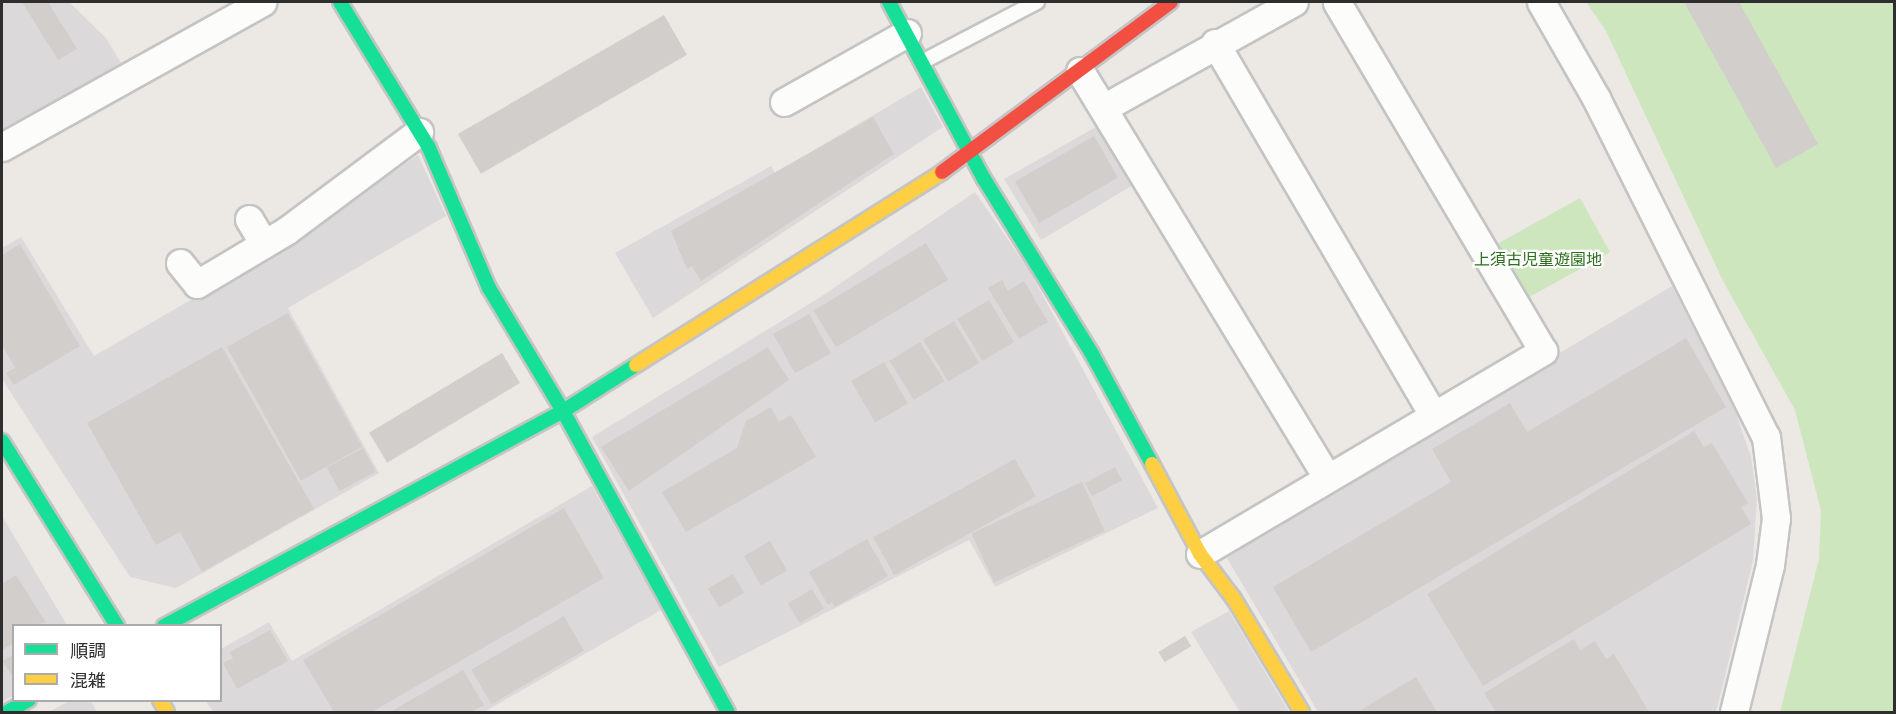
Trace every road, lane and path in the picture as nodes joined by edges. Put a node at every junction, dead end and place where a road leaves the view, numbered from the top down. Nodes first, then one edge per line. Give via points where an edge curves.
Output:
1 (262, 2) edge
2 (340, 2) edge
3 (890, 2) edge
4 (1037, 2) edge
5 (1171, 2) edge
6 (1294, 2) edge
7 (1337, 2) edge
8 (1541, 2) edge
9 (907, 33) junction
10 (1215, 43) junction
11 (922, 62) junction
12 (1080, 71) junction
13 (784, 102) dead end
14 (1105, 107) junction
15 (419, 132) junction
16 (2, 147) edge
17 (971, 154) junction
18 (249, 219) dead end
19 (264, 244) junction
20 (180, 263) dead end
21 (563, 411) junction
22 (1433, 414) junction
23 (2, 441) edge
24 (1327, 478) junction
25 (1200, 554) junction
26 (116, 624) edge
27 (168, 624) edge
28 (25, 702) edge
29 (7, 712) edge
30 (728, 712) edge
31 (1302, 712) edge
32 (1734, 712) edge

1 - 16 street
2 - 15 street
3 - 9 street
4 - 11 lane
5 - 12 street
6 - 10 street
7 - 22 street via 1543,345 1543,351
8 - 32 street via 1596,98 1766,438 1776,518 1770,565
9 - 11 street
9 - 13 street
10 - 14 street
10 - 22 street
11 - 17 street
12 - 14 street
12 - 17 street
14 - 24 street
15 - 19 street
15 - 21 street via 489,288
17 - 21 street
17 - 25 street via 1092,354
18 - 19 street
19 - 20 street via 197,284
21 - 27 street
21 - 30 street
22 - 24 street
23 - 26 street
24 - 25 street
25 - 31 street via 1234,599
28 - 29 street

